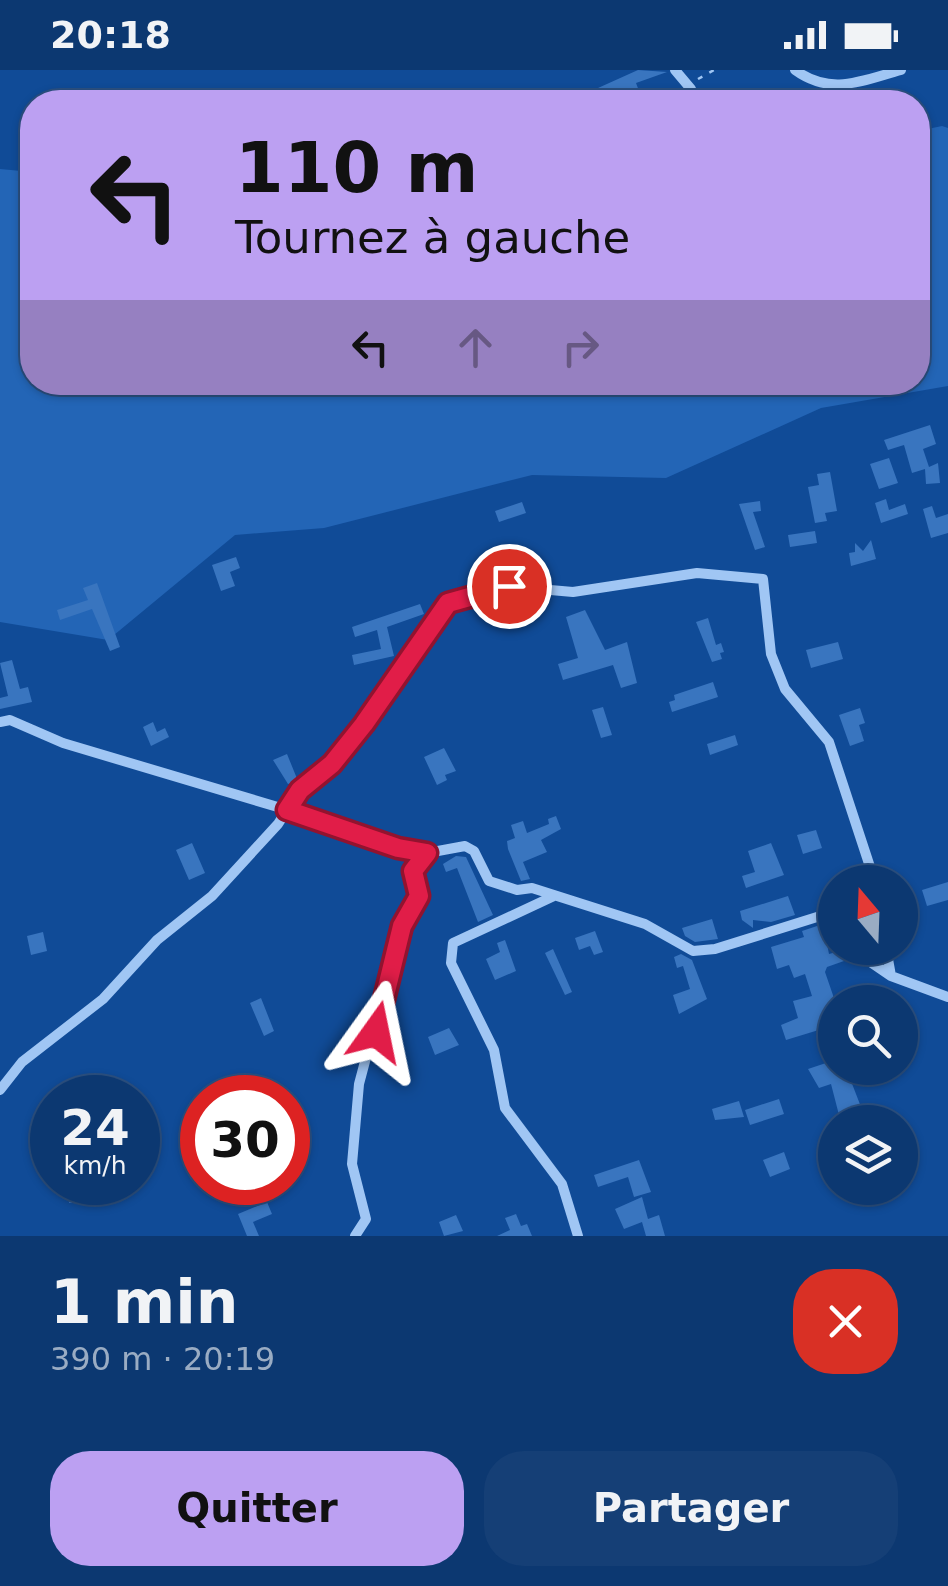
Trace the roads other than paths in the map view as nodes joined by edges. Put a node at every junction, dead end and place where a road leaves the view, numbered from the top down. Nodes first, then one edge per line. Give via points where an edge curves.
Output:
1 (675, 70) edge
2 (795, 70) edge
3 (901, 70) edge
4 (690, 86) road end
5 (0, 722) edge
6 (287, 810) junction
7 (306, 817) junction
8 (278, 824) junction
9 (427, 853) junction
10 (870, 865) edge
11 (554, 896) junction
12 (818, 917) edge
13 (875, 965) edge
14 (889, 965) edge
15 (891, 976) junction
16 (948, 997) edge
17 (0, 1090) edge
18 (356, 1236) edge
19 (578, 1236) edge

1 - 4 street
2 - 3 street via 813,83 837,87
5 - 6 street
6 - 7 street
6 - 8 street
6 - 10 street via 364,724 453,599 509,586 574,592 697,573 751,575 763,579 770,654 785,689 830,742
7 - 8 street
7 - 9 street
8 - 17 street via 212,896 157,940 103,999 22,1062
9 - 11 street via 469,847 489,882
9 - 18 street via 413,871 419,896 402,926 359,1084 352,1164 366,1219
11 - 12 street via 645,924 694,950
11 - 19 street via 453,944 451,963 494,1050 504,1108 562,1184
13 - 15 street
14 - 15 street
15 - 16 street

